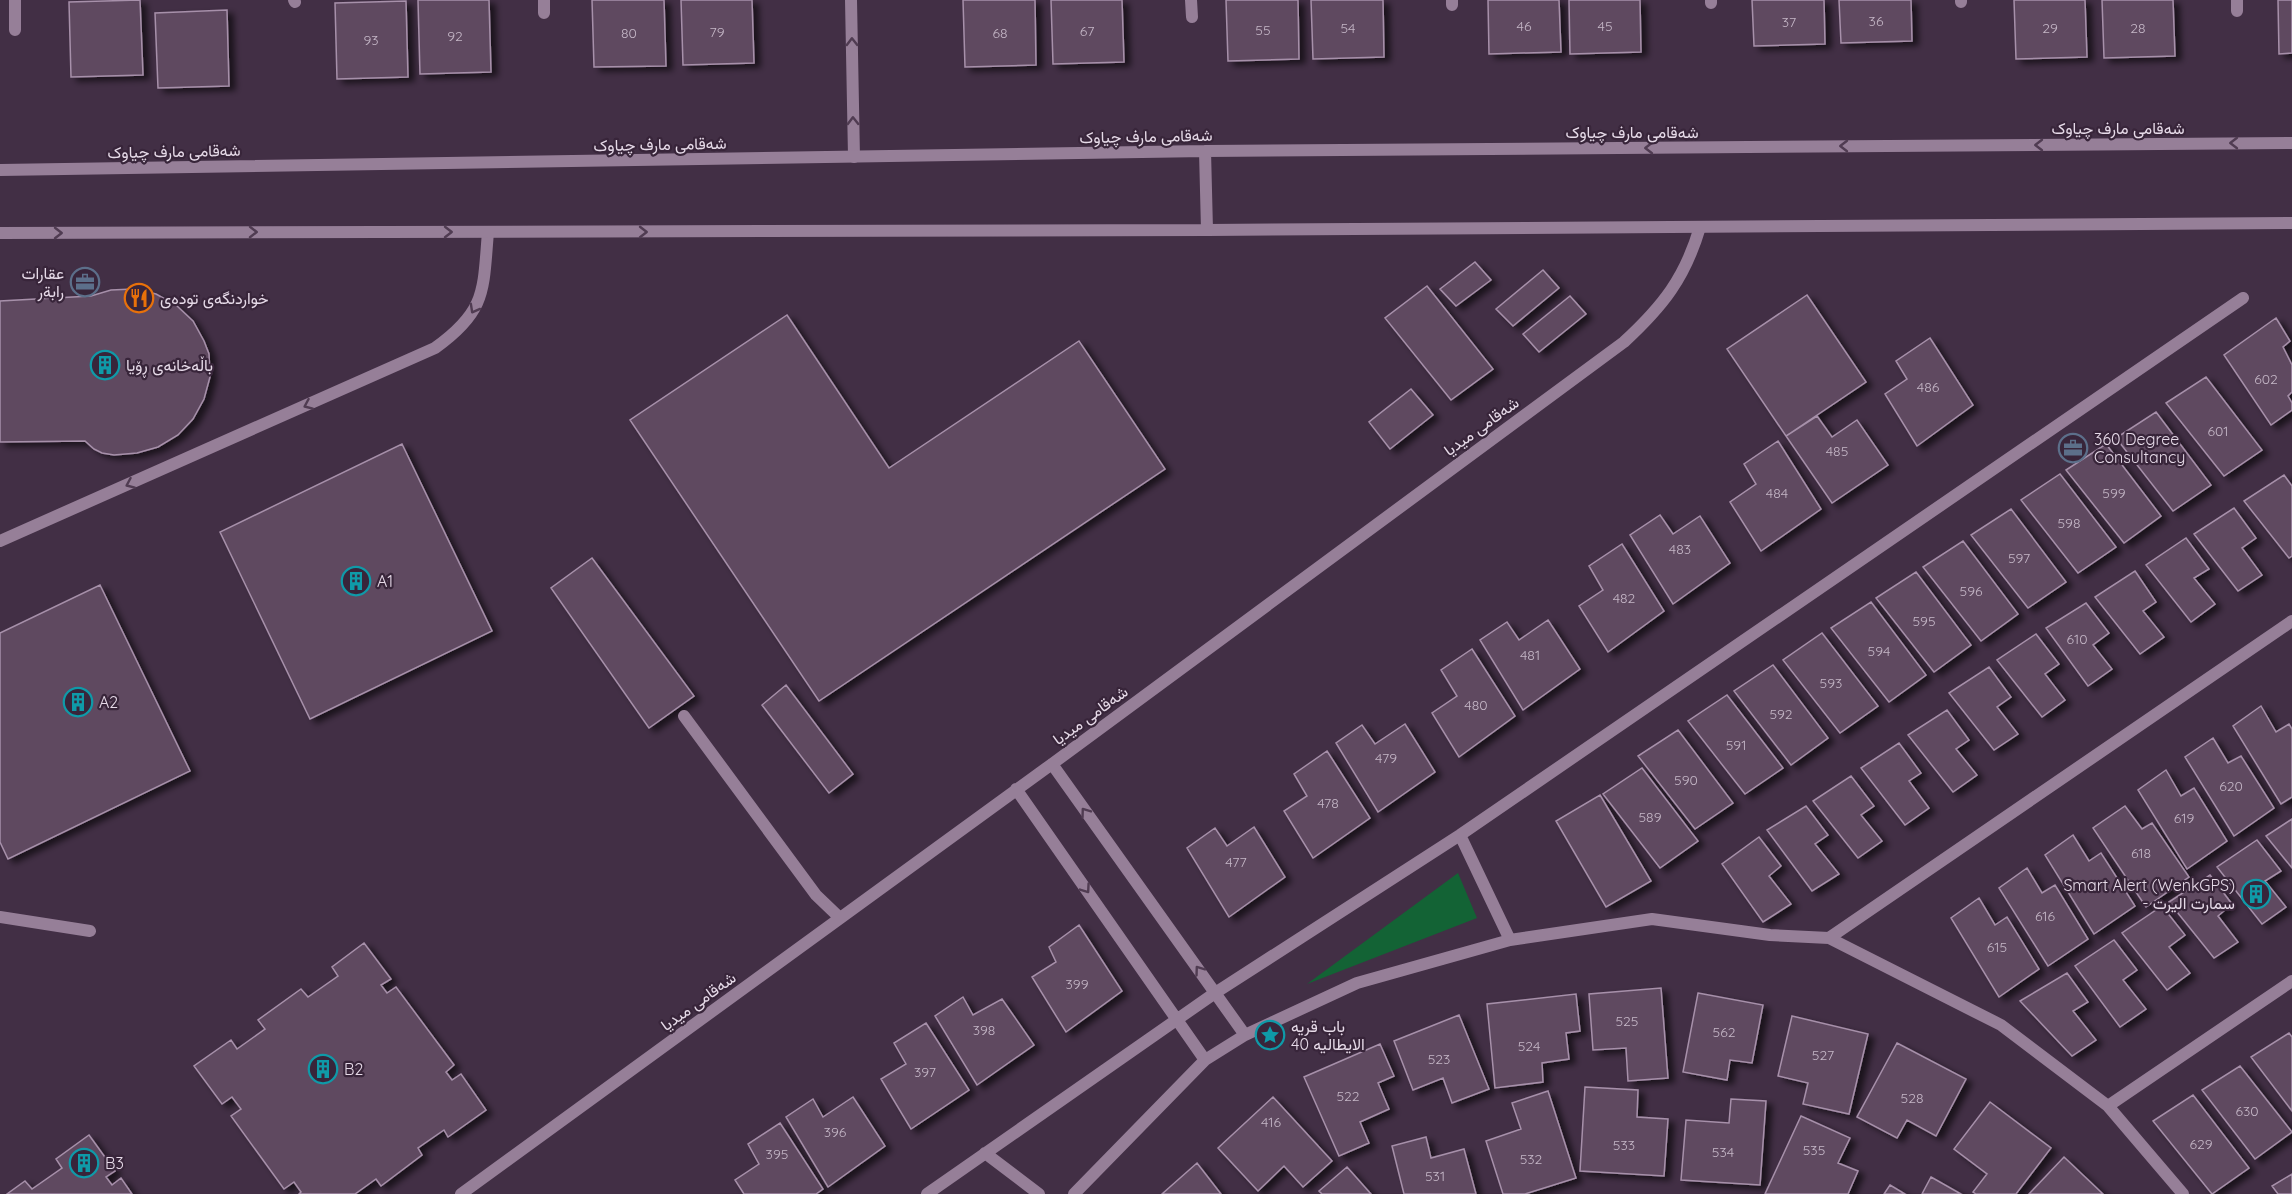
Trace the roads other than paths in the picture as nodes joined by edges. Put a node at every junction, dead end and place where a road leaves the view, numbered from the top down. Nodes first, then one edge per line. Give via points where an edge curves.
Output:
1 (15, 0) edge
2 (851, 0) edge
3 (1191, 0) edge
4 (1191, 16) dead end
5 (15, 30) dead end
6 (2292, 143) edge
7 (1205, 151) junction
8 (854, 157) junction
9 (0, 170) edge
10 (2292, 223) edge
11 (1700, 227) junction
12 (1207, 230) junction
13 (488, 232) junction
14 (0, 233) edge
15 (2243, 298) dead end
16 (0, 541) edge
17 (2292, 621) edge
18 (684, 716) dead end
19 (1052, 764) junction
20 (1016, 789) junction
21 (1460, 835) junction
22 (0, 917) edge
23 (840, 918) junction
24 (90, 930) dead end
25 (1829, 938) junction
26 (1510, 940) junction
27 (2292, 981) edge
28 (1215, 993) junction
29 (1176, 1019) junction
30 (1245, 1035) junction
31 (1204, 1060) junction
32 (2108, 1106) junction
33 (985, 1154) junction
34 (460, 1194) edge
35 (927, 1194) edge
36 (1038, 1194) edge
37 (1074, 1194) edge
38 (2183, 1194) edge

1 - 5 street
8 -> 2 street
3 - 4 street
6 -> 7 street, شەقامی مارف چیاوک
7 - 8 street, شەقامی مارف چیاوک
7 - 12 street
8 - 9 street, شەقامی مارف چیاوک
10 - 11 street
11 - 12 street
11 - 19 street, شەقامی میدیا via 1675,286 1652,316 1624,342
13 -> 12 street
14 -> 13 street
13 -> 16 street via 483,289 476,305 457,333 435,348
15 - 21 street
17 - 25 street
18 - 23 street via 816,895
19 - 20 street, شەقامی میدیا
28 -> 19 street
20 - 23 street, شەقامی میدیا
20 -> 29 street
21 - 26 street
21 - 28 street
22 - 24 street
23 - 34 street, شەقامی میدیا
25 - 26 street via 1770,935 1652,919
25 - 32 street via 2001,1024
26 - 30 street via 1357,983
27 - 32 street
28 - 29 street
28 - 30 street
29 - 31 street
29 - 33 street
30 - 31 street
31 - 37 street
32 - 38 street
33 - 35 street
33 - 36 street

